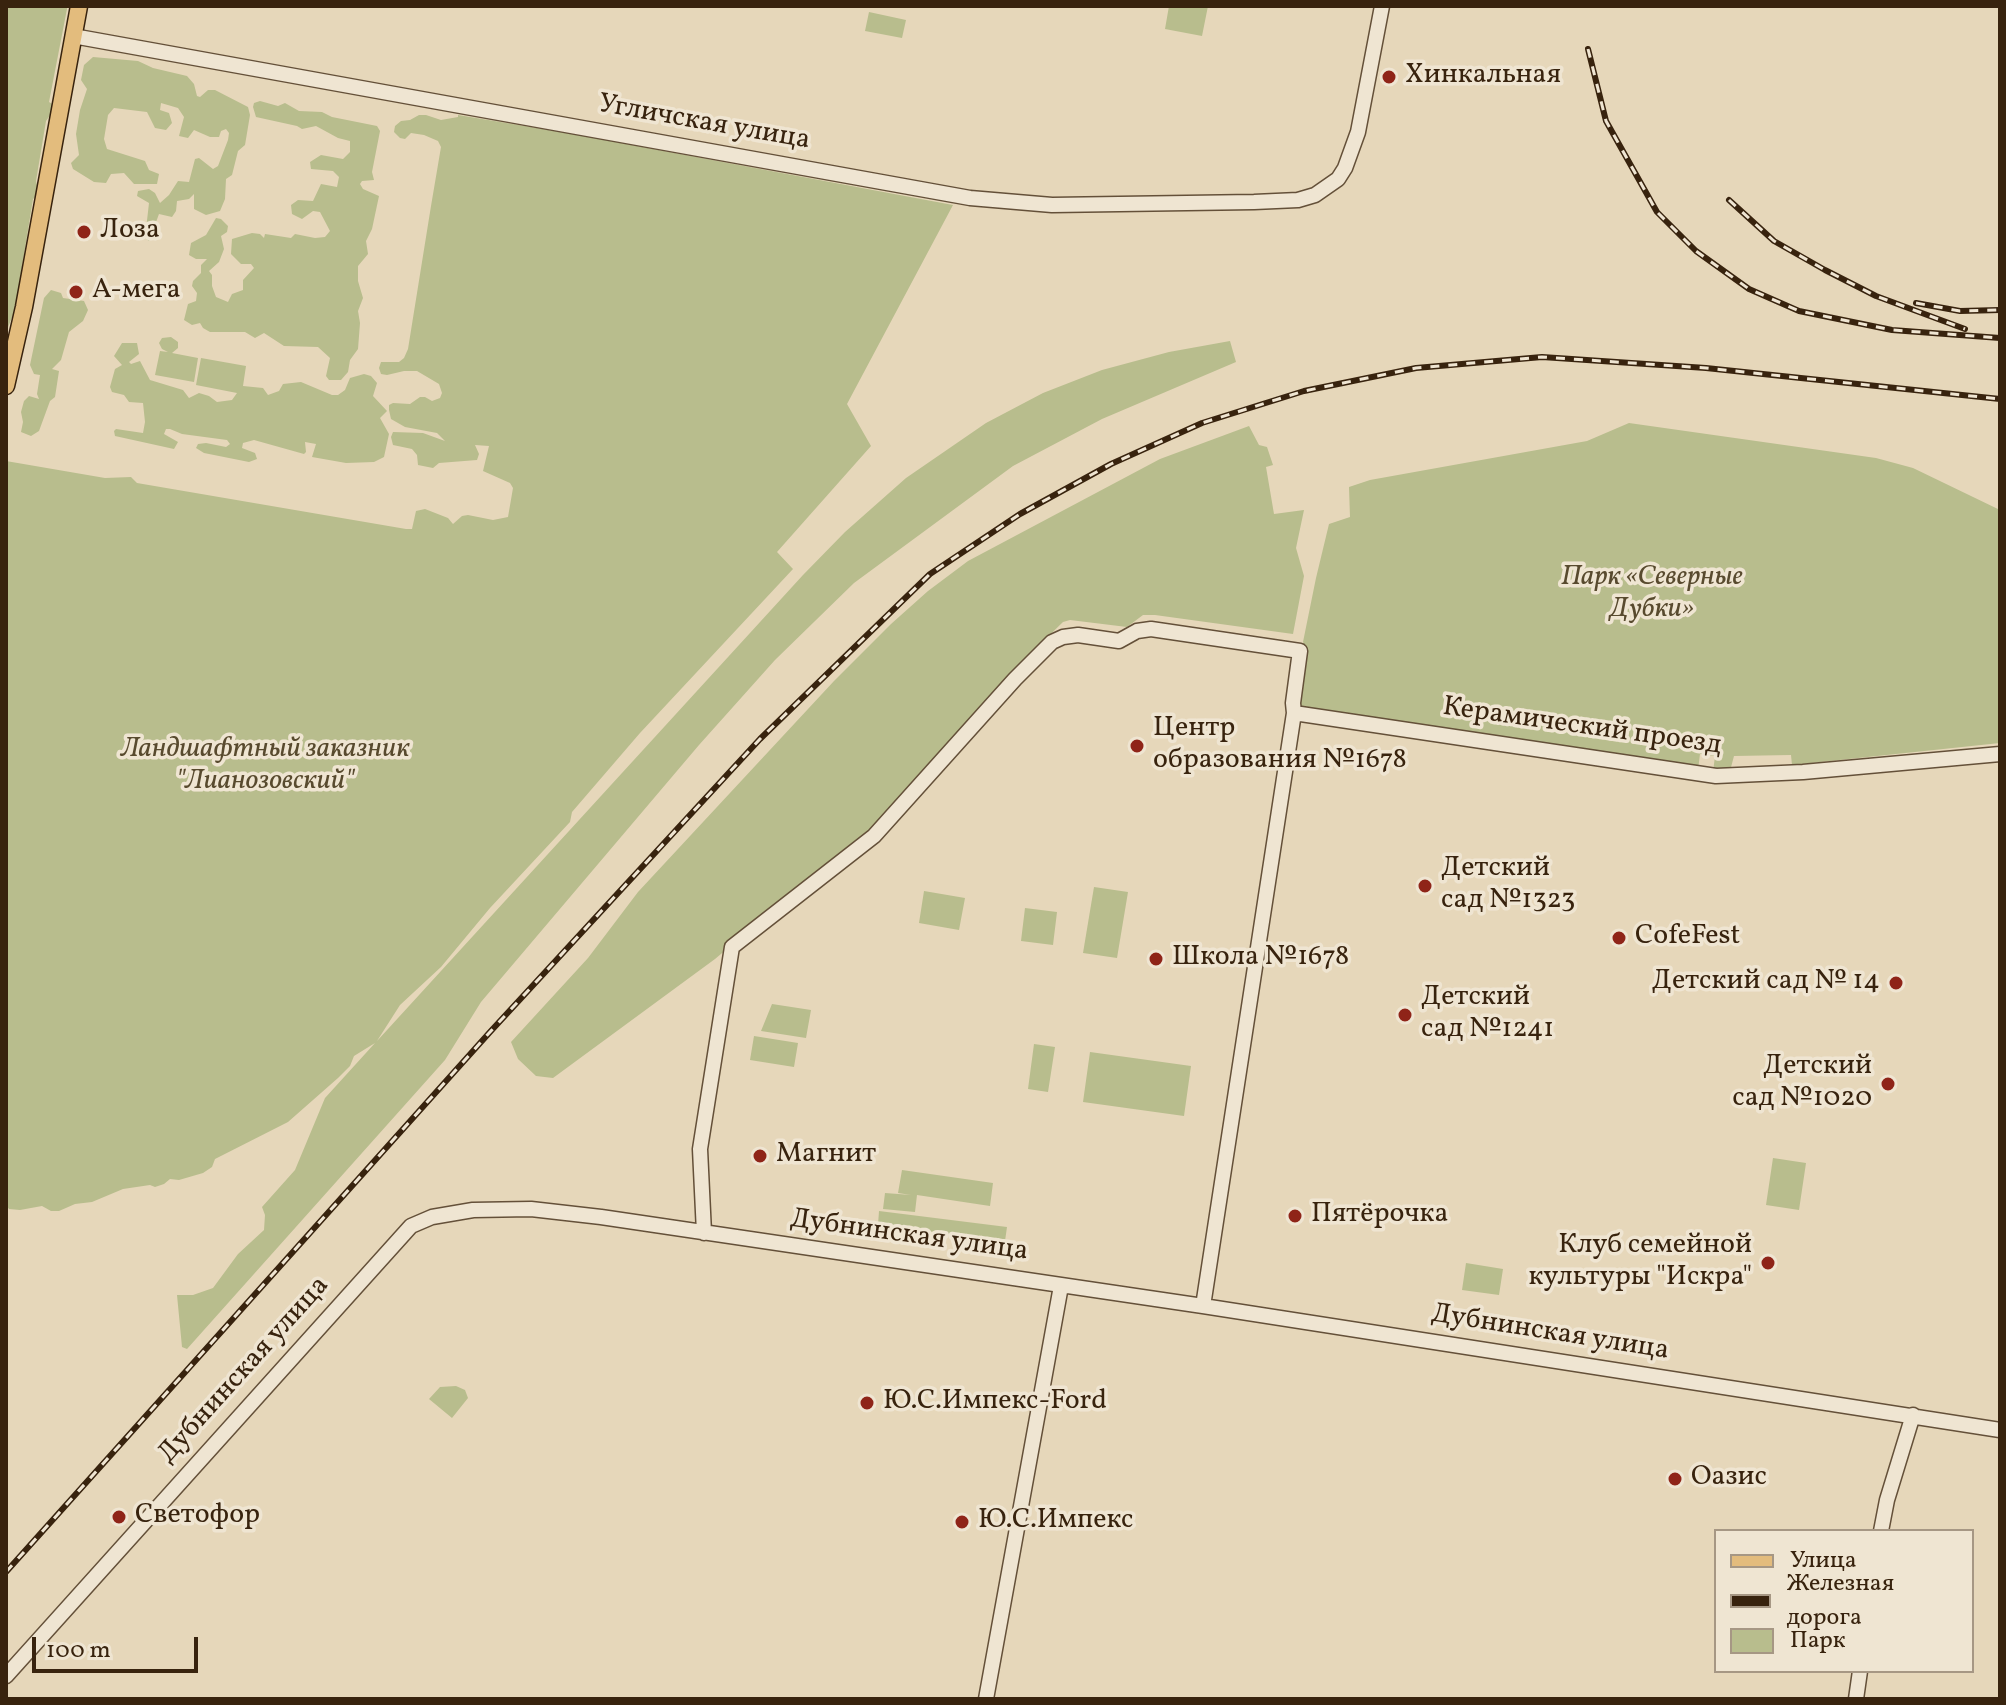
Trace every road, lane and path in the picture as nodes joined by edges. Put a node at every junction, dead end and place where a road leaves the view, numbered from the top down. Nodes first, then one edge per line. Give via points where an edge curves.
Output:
1 (79, 6) edge
2 (1382, 6) edge
3 (73, 36) junction
4 (24, 307) junction
5 (6, 338) edge
6 (6, 386) edge
7 (1294, 713) junction
8 (2000, 754) edge
9 (704, 1233) junction
10 (1061, 1286) junction
11 (1203, 1306) junction
12 (1913, 1415) junction
13 (2000, 1430) edge
14 (1881, 1529) edge
15 (1860, 1673) edge
16 (6, 1676) edge
17 (986, 1699) edge
18 (1856, 1699) edge

1 - 3 main road
2 - 3 street, Угличская улица via 1353,153 1338,179 1298,200 1267,202 1052,205 970,198
3 - 4 main road
4 - 5 street
4 - 6 main road
7 - 8 street, Керамический проезд via 1716,776
7 - 9 street via 1300,651 1151,629 1119,641 1063,637 1046,647 874,836 732,947 700,1149
7 - 11 street
9 - 10 street, Дубнинская улица
9 - 16 street, Дубнинская улица via 531,1209 473,1210 411,1226
10 - 11 street, Дубнинская улица
10 - 17 street
11 - 12 street, Дубнинская улица
12 - 13 street, Дубнинская улица
12 - 14 street
15 - 18 street

